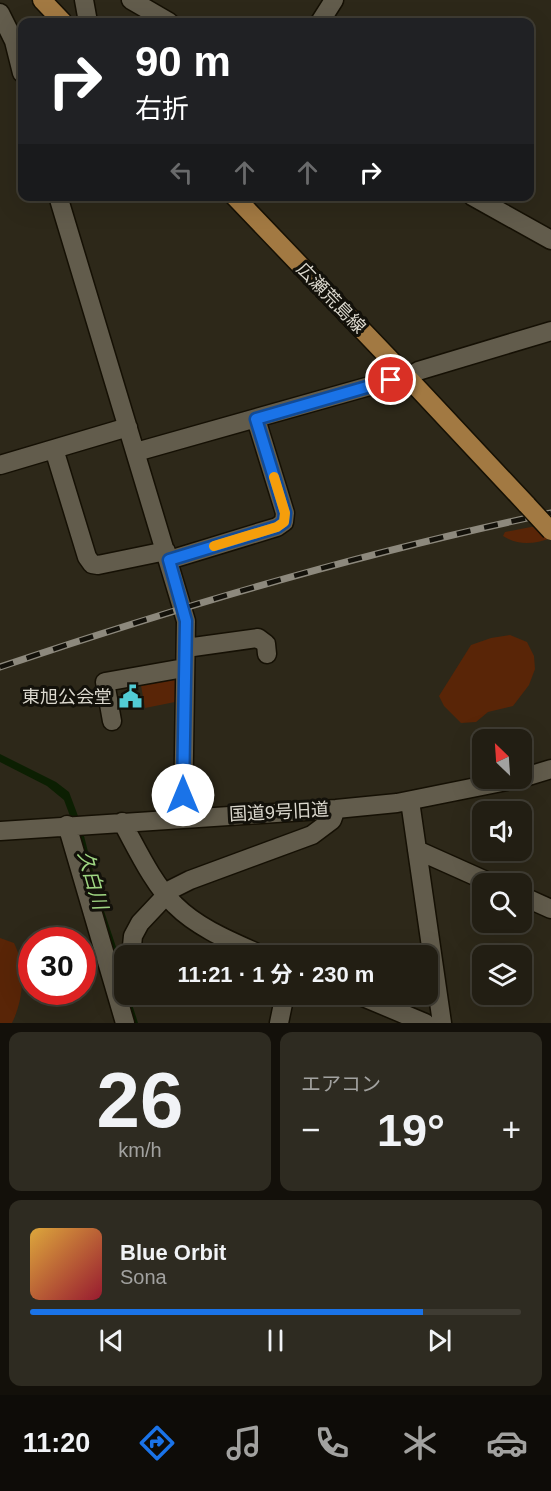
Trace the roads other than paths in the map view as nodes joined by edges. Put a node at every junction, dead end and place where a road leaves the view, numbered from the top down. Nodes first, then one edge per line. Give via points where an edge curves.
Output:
1 (42, 0) edge
2 (84, 0) edge
3 (131, 0) edge
4 (334, 0) edge
5 (0, 13) edge
6 (59, 18) edge
7 (87, 18) edge
8 (162, 18) edge
9 (323, 18) edge
10 (18, 57) edge
11 (60, 201) edge
12 (239, 201) edge
13 (481, 201) edge
14 (551, 240) edge
15 (551, 331) edge
16 (418, 370) dead end
17 (391, 380) dead end
18 (256, 419) junction
19 (128, 427) junction
20 (54, 449) junction
21 (136, 452) junction
22 (0, 465) edge
23 (551, 531) edge
24 (167, 555) junction
25 (186, 648) junction
26 (267, 654) dead end
27 (184, 668) junction
28 (112, 721) dead end
29 (551, 769) edge
30 (532, 775) edge
31 (472, 788) edge
32 (410, 801) junction
33 (336, 809) junction
34 (183, 818) junction
35 (122, 822) junction
36 (67, 825) junction
37 (0, 831) edge
38 (417, 850) junction
39 (472, 874) edge
40 (167, 897) junction
41 (532, 900) edge
42 (551, 909) edge
43 (133, 945) edge
44 (240, 945) edge
45 (114, 964) edge
46 (122, 1005) edge
47 (283, 1005) edge
48 (382, 1005) edge
49 (125, 1023) edge
50 (279, 1023) edge
51 (425, 1023) edge
52 (442, 1023) edge

1 - 6 main road
2 - 7 street
3 - 8 street
4 - 9 street
5 - 10 street
11 - 19 street
12 - 23 main road, 広瀬荒島線, bridge
13 - 14 street
15 - 16 street
17 - 18 street
18 - 21 street
18 - 24 street via 285,513 284,522
19 - 20 street
19 - 21 street
20 - 22 street
20 - 24 street via 92,564
21 - 24 street
24 - 25 street via 186,621
25 - 26 street via 258,638 266,644
25 - 27 street
27 - 28 street via 105,682
27 - 34 street
29 - 30 street, 国道9号旧道
31 - 32 street, 国道9号旧道
32 - 33 street, 国道9号旧道
32 - 38 street
33 - 34 street, 国道9号旧道
33 - 40 street via 332,820 312,835 190,880 172,889
34 - 35 street, 国道9号旧道
35 - 36 street, 国道9号旧道
35 - 40 street
36 - 37 street, 国道9号旧道
36 - 45 street
38 - 39 street
38 - 52 street
40 - 43 street via 136,929
40 - 44 street via 220,936
41 - 42 street
46 - 49 street
47 - 50 street
48 - 51 street

